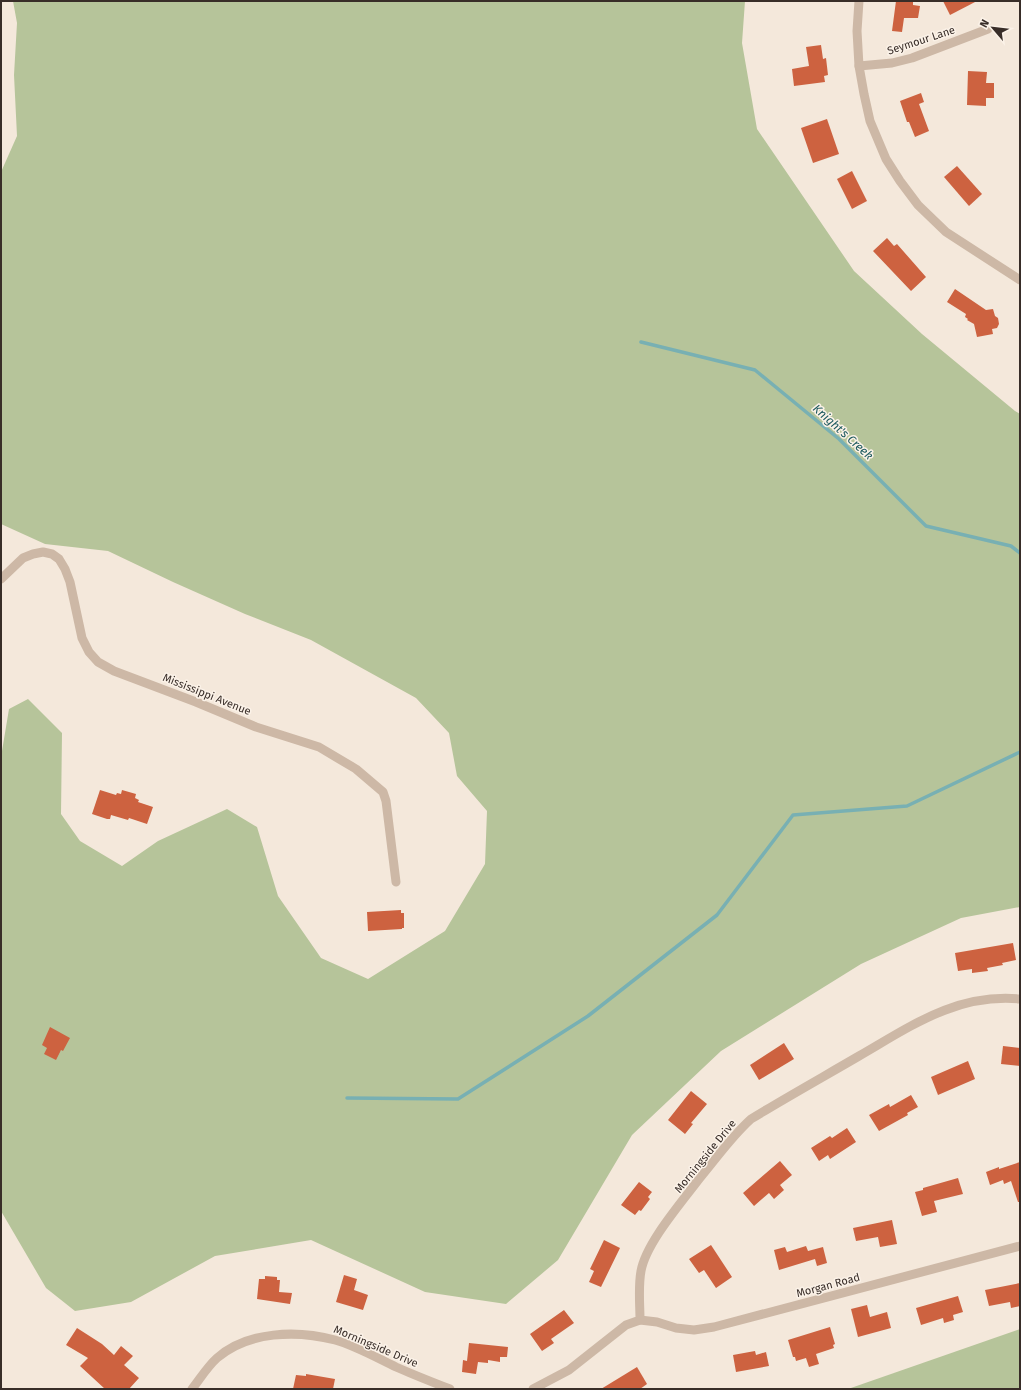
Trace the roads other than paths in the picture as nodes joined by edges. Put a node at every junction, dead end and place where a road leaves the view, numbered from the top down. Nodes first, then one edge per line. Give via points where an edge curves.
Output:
1 (859, 1) edge
2 (988, 29) dead end
3 (859, 66) junction
4 (1020, 280) edge
5 (1, 579) edge
6 (396, 882) dead end
7 (1020, 999) edge
8 (1020, 1246) edge
9 (640, 1320) junction
10 (192, 1389) edge
11 (450, 1389) edge
12 (533, 1389) edge

1 - 3 street
2 - 3 street, Seymour Lane via 912,58
3 - 4 street via 870,121 886,159 904,187 918,205 946,232
5 - 6 street, Mississippi Avenue via 23,558 43,552 52,554 65,569 82,638 98,662 114,671 256,727 320,747 356,769 383,792
7 - 9 street, Morningside Drive via 977,1000 946,1008 751,1119 737,1132 655,1239 646,1255 640,1271
8 - 9 street, Morgan Road via 714,1328 694,1330
9 - 12 street via 626,1325 569,1370
10 - 11 street, Morningside Drive via 216,1359 227,1350 267,1336 288,1335 337,1341

